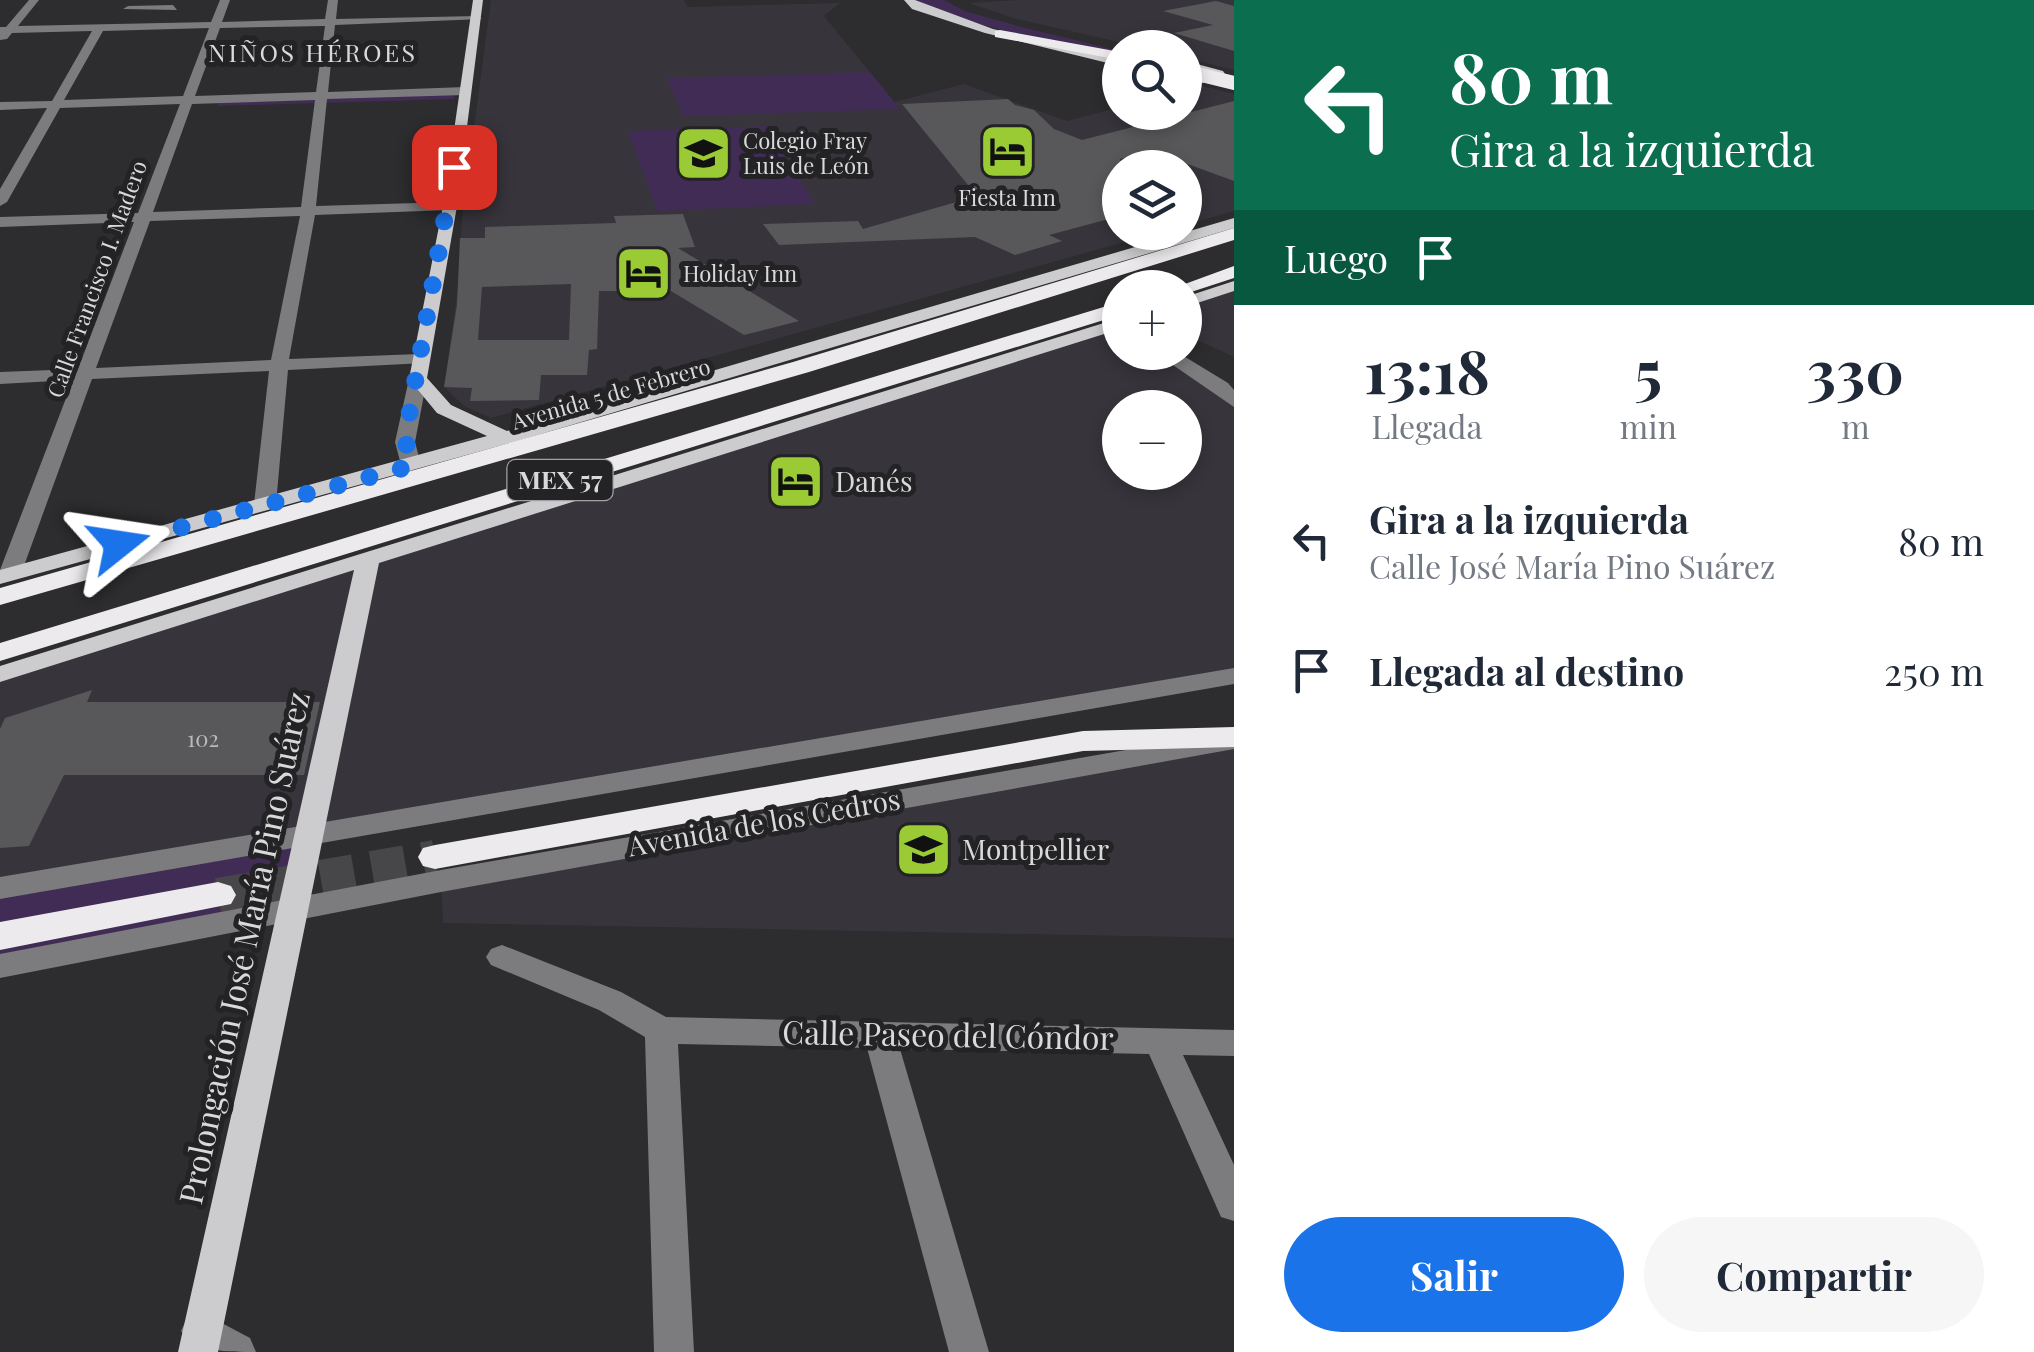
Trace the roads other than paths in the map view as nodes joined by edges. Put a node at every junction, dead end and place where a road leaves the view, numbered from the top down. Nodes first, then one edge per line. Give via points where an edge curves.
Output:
1 (34, 0) edge
2 (333, 0) edge
3 (478, 0) edge
4 (909, 0) edge
5 (224, 3) edge
6 (185, 7) dead end
7 (204, 7) dead end
8 (128, 9) dead end
9 (477, 19) junction
10 (330, 20) junction
11 (1011, 22) dead end
12 (218, 24) junction
13 (100, 27) junction
14 (4, 30) edge
15 (1000, 34) joint
16 (0, 41) edge
17 (1102, 44) edge
18 (1102, 54) edge
19 (1202, 72) edge
20 (1234, 75) edge
21 (1202, 76) edge
22 (1234, 87) edge
23 (463, 96) junction
24 (321, 100) junction
25 (184, 104) junction
26 (0, 106) edge
27 (55, 108) junction
28 (0, 114) edge
29 (0, 202) edge
30 (450, 206) junction
31 (308, 211) junction
32 (147, 217) junction
33 (0, 222) edge
34 (1234, 229) edge
35 (1128, 256) junction
36 (1234, 272) edge
37 (1202, 282) edge
38 (1234, 286) edge
39 (1202, 296) edge
40 (977, 301) junction
41 (1102, 325) edge
42 (1102, 326) edge
43 (925, 330) junction
44 (279, 364) junction
45 (801, 367) junction
46 (418, 369) junction
47 (1194, 370) edge
48 (87, 373) junction
49 (0, 378) edge
50 (705, 380) junction
51 (1230, 392) edge
52 (823, 399) junction
53 (506, 438) junction
54 (724, 446) junction
55 (411, 466) junction
56 (265, 504) junction
57 (368, 560) junction
58 (2, 583) edge
59 (0, 652) edge
60 (0, 674) edge
61 (1234, 676) edge
62 (1234, 738) edge
63 (308, 833) junction
64 (434, 857) tunnel mouth
65 (0, 888) edge
66 (218, 894) tunnel mouth
67 (294, 909) junction
68 (0, 936) edge
69 (502, 957) dead end
70 (0, 966) edge
71 (661, 1030) junction
72 (880, 1035) junction
73 (1160, 1042) junction
74 (1234, 1043) edge
75 (1234, 1204) edge
76 (200, 1341) edge
77 (236, 1352) edge
78 (674, 1352) edge
79 (969, 1352) edge

1 - 14 street
2 - 10 street
3 - 9 main road
4 - 15 main road via 916,8
5 - 7 street
5 - 12 street, Calle Francisco I. Madero
6 - 8 street
9 - 10 street
9 - 23 main road
10 - 12 street
10 - 24 street
11 - 17 main road
12 - 13 street
12 - 25 street, Calle Francisco I. Madero
13 - 14 street
13 - 27 street
14 - 16 street
15 - 18 highway
19 - 20 main road
21 - 22 highway, bridge
23 - 24 street
23 - 30 main road
24 - 25 street
24 - 31 street
25 - 27 street
25 - 32 street, Calle Francisco I. Madero
26 - 27 street
27 - 28 street
27 - 29 street
30 - 31 street
30 - 46 main road
31 - 32 street
31 - 44 street
32 - 33 street
32 - 48 street, Calle Francisco I. Madero
34 - 35 main road, Avenida 5 de Febrero
34 - 35 main road
34 - 43 highway, Avenida 5 de Febrero / MEX 57
35 - 40 main road, Avenida 5 de Febrero
36 - 37 highway
38 - 39 main road
40 - 43 highway
40 - 50 main road, Avenida 5 de Febrero
41 - 52 highway, MEX 57 via 959,357
42 - 54 main road
43 - 45 highway, Avenida 5 de Febrero / MEX 57
44 - 46 street
44 - 48 street
44 - 56 street
45 - 50 highway
45 - 58 highway, Avenida 5 de Febrero / MEX 57
46 - 53 main road via 444,409
46 - 55 street via 406,442
47 - 51 street
48 - 49 street
48 - 58 street, Calle Francisco I. Madero
50 - 53 main road, Avenida 5 de Febrero
52 - 54 highway
52 - 59 highway, MEX 57
53 - 55 main road, Avenida 5 de Febrero
53 - 58 main road
54 - 57 main road
55 - 56 main road, Avenida 5 de Febrero
56 - 58 main road, Avenida 5 de Febrero
57 - 60 main road
57 - 63 main road, Prolongación José María Pino Suárez
61 - 63 street
62 - 64 highway via 1083,741
62 - 67 street, Avenida de los Cedros
63 - 65 street
63 - 67 main road, Prolongación José María Pino Suárez
66 - 68 highway
67 - 70 street, Avenida de los Cedros
67 - 76 main road, Prolongación José María Pino Suárez
69 - 71 street
71 - 72 street, Calle Paseo del Cóndor
71 - 78 street
72 - 73 street, Calle Paseo del Cóndor
72 - 79 street
73 - 74 street, Calle Paseo del Cóndor
73 - 75 street
76 - 77 street

